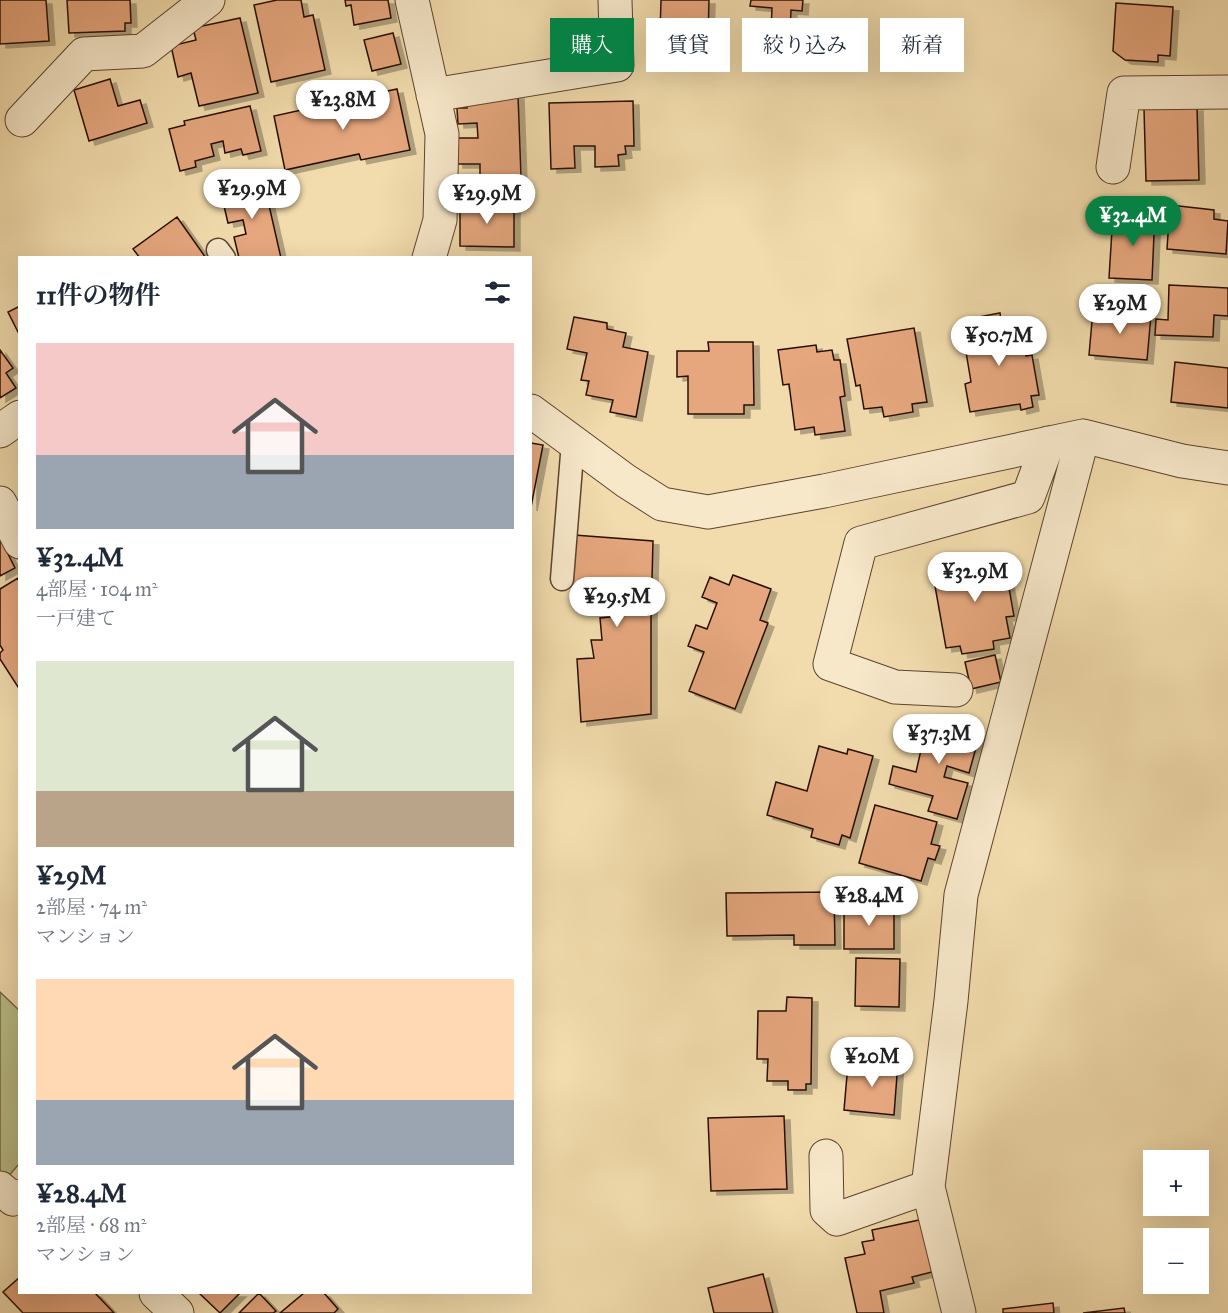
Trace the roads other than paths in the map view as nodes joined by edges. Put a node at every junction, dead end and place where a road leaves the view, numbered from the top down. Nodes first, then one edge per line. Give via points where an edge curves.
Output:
1 (208, 0) edge
2 (412, 0) edge
3 (615, 0) edge
4 (1228, 92) edge
5 (433, 95) junction
6 (22, 120) dead end
7 (1113, 167) dead end
8 (430, 256) edge
9 (532, 412) edge
10 (18, 418) edge
11 (0, 431) edge
12 (1083, 436) junction
13 (573, 442) junction
14 (1048, 443) junction
15 (1228, 468) edge
16 (0, 503) edge
17 (18, 538) edge
18 (562, 579) dead end
19 (957, 690) dead end
20 (826, 1155) dead end
21 (928, 1187) junction
22 (0, 1188) edge
23 (18, 1197) edge
24 (157, 1294) edge
25 (177, 1313) edge
26 (959, 1313) edge

1 - 6 street via 143,51 84,54
2 - 5 street
3 - 5 street via 617,65
4 - 7 street via 1124,93
5 - 8 street via 442,134 440,220
9 - 13 street
10 - 11 street
12 - 14 street
12 - 15 street via 1182,461
12 - 21 street via 961,896
13 - 14 street via 662,504 708,512
13 - 18 lane
14 - 19 street via 1028,497 861,543 830,664 895,687
16 - 17 street
20 - 21 street via 828,1210 837,1219
21 - 26 street
22 - 23 street via 13,1199
24 - 25 street

